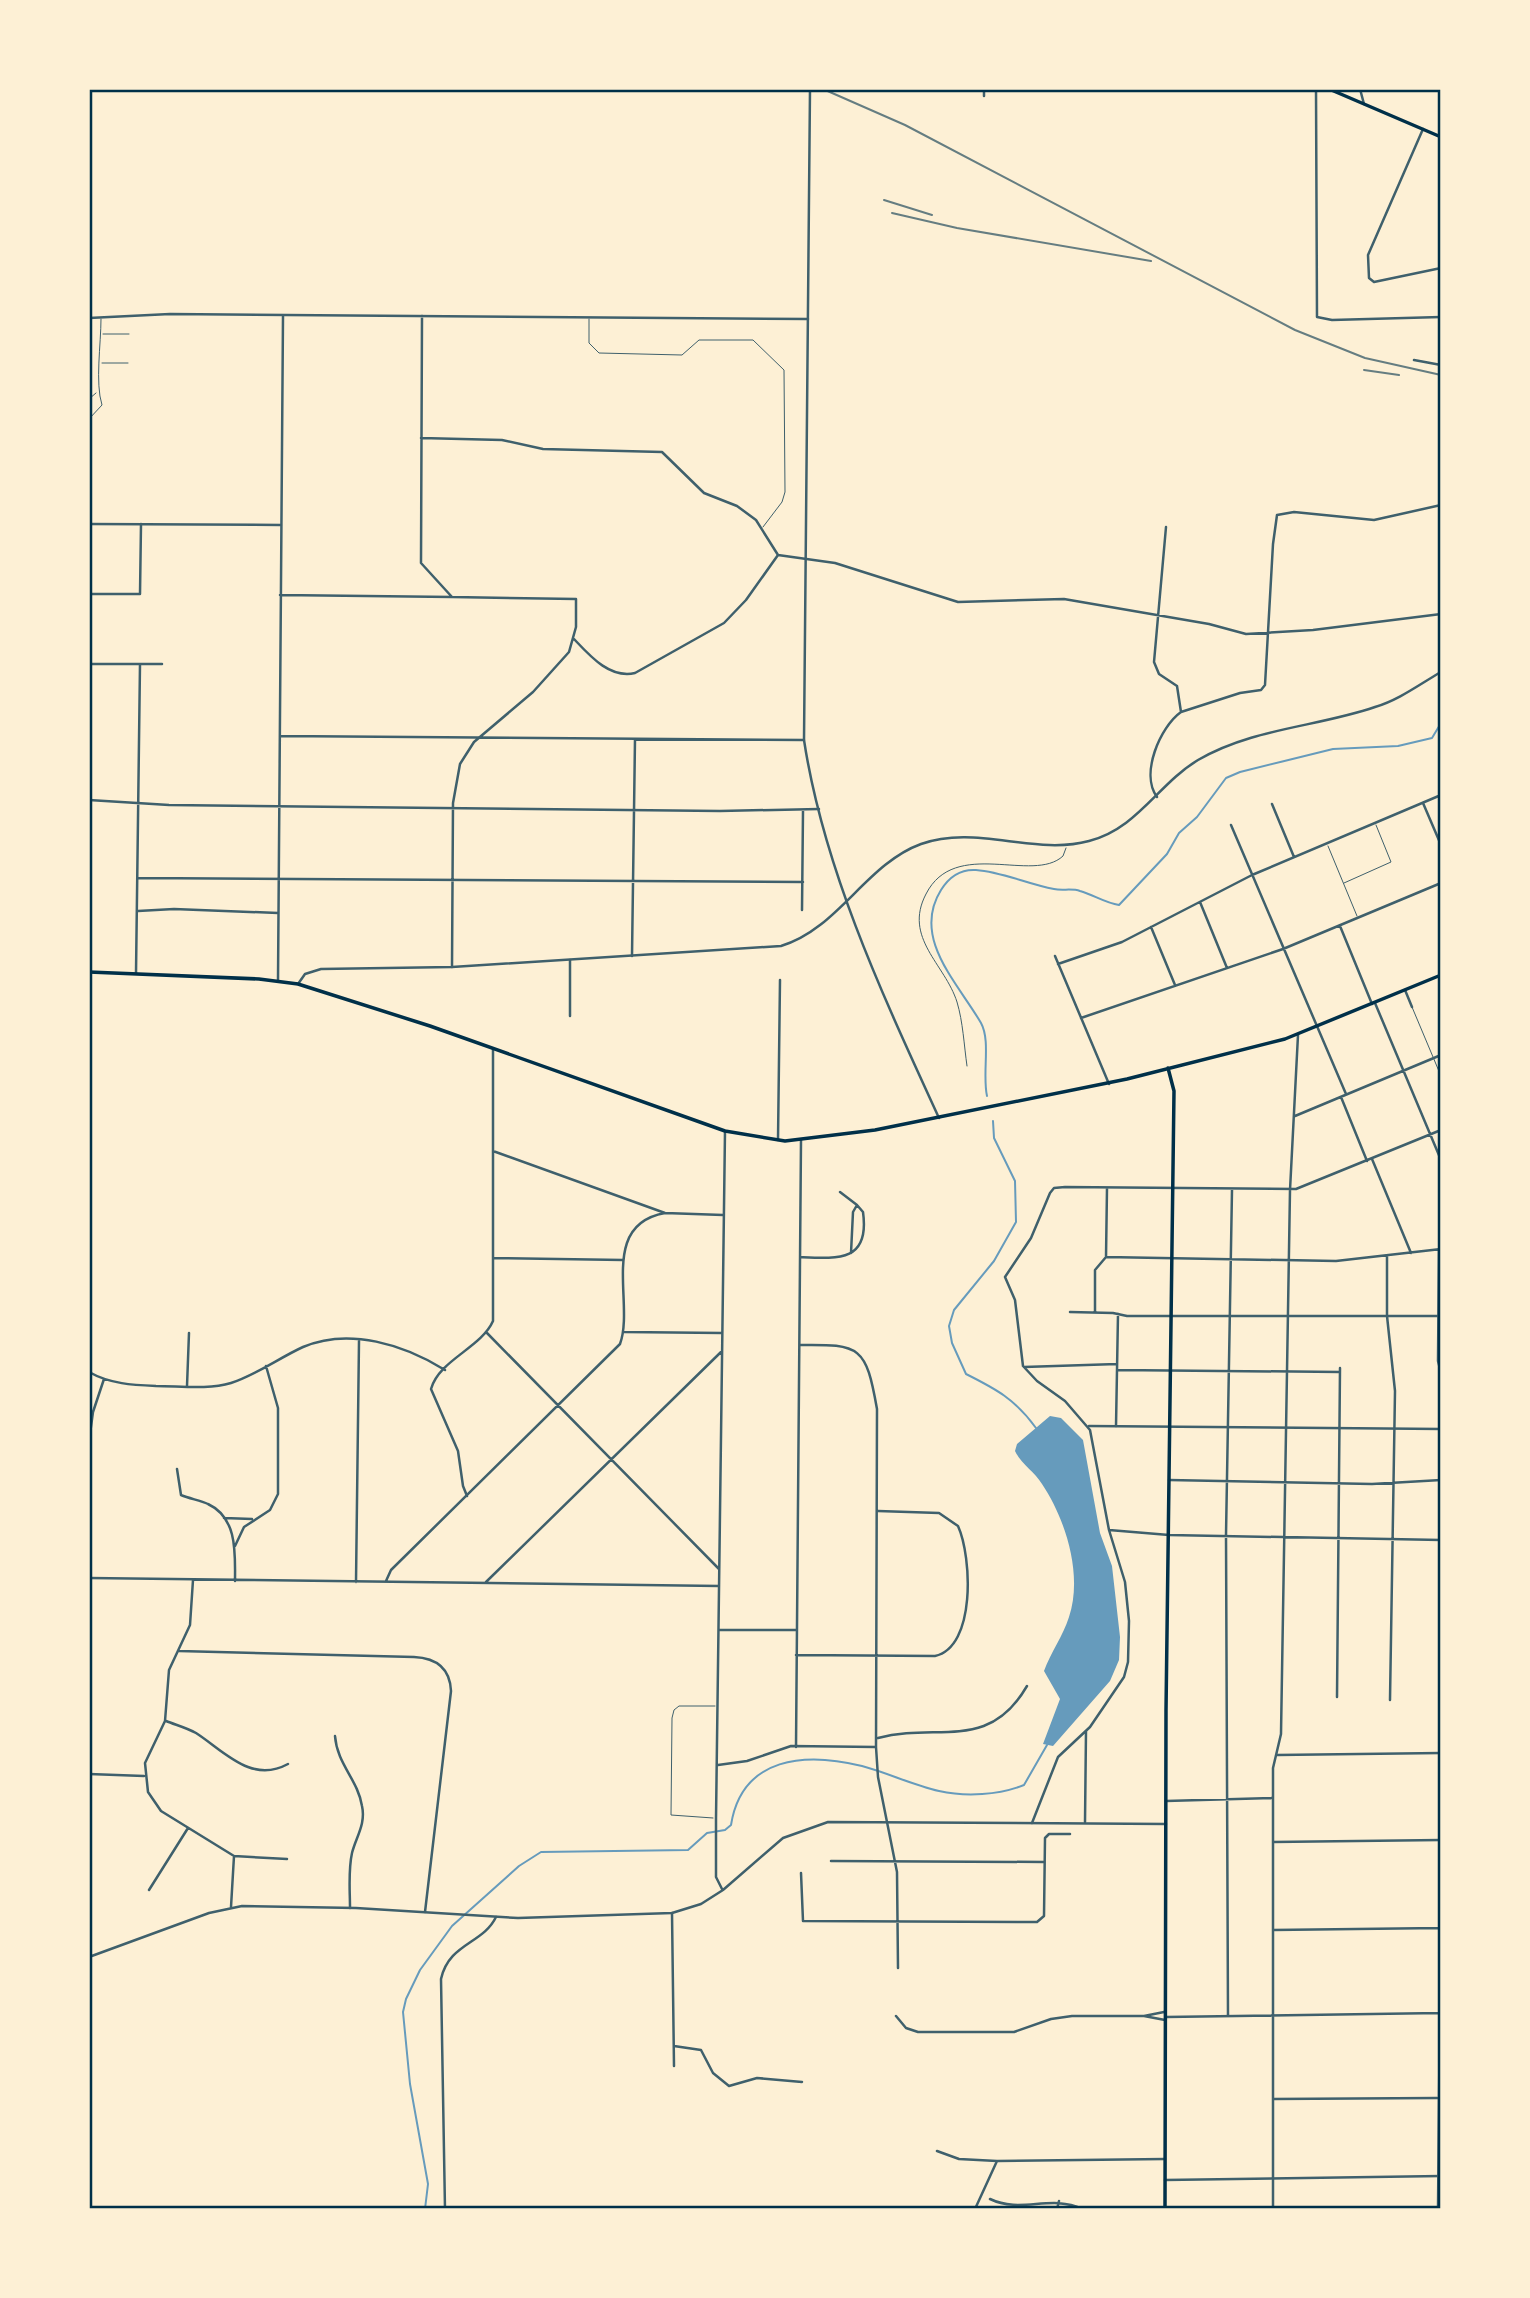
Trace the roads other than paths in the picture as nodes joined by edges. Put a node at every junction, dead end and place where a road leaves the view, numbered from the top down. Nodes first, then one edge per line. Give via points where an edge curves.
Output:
1 (810, 89) edge
2 (984, 89) edge
3 (1316, 89) edge
4 (1329, 89) edge
5 (1360, 89) edge
6 (984, 96) dead end
7 (1364, 104) junction
8 (1423, 129) junction
9 (1441, 137) edge
10 (1441, 268) edge
11 (283, 315) junction
12 (422, 316) junction
13 (102, 317) junction
14 (589, 317) junction
15 (1441, 317) edge
16 (89, 318) edge
17 (808, 319) junction
18 (101, 334) junction
19 (129, 334) dead end
20 (1414, 360) dead end
21 (101, 362) junction
22 (128, 363) dead end
23 (1441, 365) edge
24 (98, 391) junction
25 (89, 400) edge
26 (89, 419) edge
27 (421, 438) junction
28 (1441, 505) edge
29 (89, 524) edge
30 (141, 524) junction
31 (281, 525) junction
32 (763, 527) junction
33 (1166, 527) dead end
34 (778, 555) junction
35 (805, 559) junction
36 (89, 594) edge
37 (281, 595) junction
38 (452, 597) junction
39 (1157, 614) junction
40 (1441, 614) edge
41 (1268, 633) junction
42 (574, 639) junction
43 (89, 664) edge
44 (140, 664) junction
45 (162, 664) dead end
46 (1441, 672) edge
47 (1181, 712) junction
48 (280, 736) junction
49 (479, 738) junction
50 (635, 738) junction
51 (804, 740) junction
52 (1441, 795) edge
53 (1157, 797) junction
54 (89, 800) edge
55 (138, 803) junction
56 (1423, 803) junction
57 (1272, 804) dead end
58 (279, 806) junction
59 (453, 808) junction
60 (819, 809) junction
61 (633, 810) junction
62 (803, 810) junction
63 (1375, 823) junction
64 (1231, 825) dead end
65 (1327, 843) junction
66 (1066, 845) junction
67 (1441, 845) edge
68 (1294, 857) junction
69 (1252, 875) junction
70 (278, 877) junction
71 (138, 878) junction
72 (452, 879) junction
73 (633, 881) junction
74 (803, 882) junction
75 (1344, 883) junction
76 (1441, 883) edge
77 (848, 901) junction
78 (1200, 902) junction
79 (803, 910) dead end
80 (138, 911) junction
81 (278, 913) junction
82 (1358, 918) junction
83 (1340, 926) junction
84 (1151, 927) junction
85 (1283, 949) junction
86 (632, 956) junction
87 (1055, 956) dead end
88 (570, 960) junction
89 (1059, 964) junction
90 (452, 967) junction
91 (1227, 968) junction
92 (89, 971) edge
93 (136, 973) junction
94 (1439, 976) edge
95 (278, 981) junction
96 (780, 981) dead end
97 (1441, 983) edge
98 (298, 984) junction
99 (1175, 986) junction
100 (1405, 990) junction
101 (1374, 1003) junction
102 (1412, 1007) joint
103 (570, 1016) dead end
104 (1081, 1018) junction
105 (1317, 1027) junction
106 (1298, 1035) junction
107 (493, 1049) junction
108 (1441, 1055) edge
109 (1433, 1058) junction
110 (967, 1066) dead end
111 (1168, 1068) junction
112 (1404, 1070) junction
113 (1441, 1076) edge
114 (1109, 1084) junction
115 (1346, 1094) junction
116 (1341, 1097) junction
117 (1294, 1116) junction
118 (939, 1118) junction
119 (1441, 1130) edge
120 (725, 1131) junction
121 (1430, 1135) junction
122 (778, 1140) junction
123 (801, 1140) junction
124 (493, 1150) junction
125 (1372, 1159) junction
126 (1441, 1160) edge
127 (1367, 1161) junction
128 (1107, 1188) junction
129 (1172, 1189) junction
130 (1232, 1190) junction
131 (1290, 1190) junction
132 (840, 1192) dead end
133 (857, 1205) junction
134 (665, 1213) junction
135 (723, 1215) junction
136 (1440, 1249) edge
137 (851, 1253) junction
138 (1411, 1254) junction
139 (1387, 1256) junction
140 (800, 1257) junction
141 (1106, 1257) junction
142 (492, 1258) junction
143 (1171, 1258) junction
144 (1230, 1259) junction
145 (623, 1260) junction
146 (1288, 1260) junction
147 (1070, 1312) dead end
148 (1095, 1312) junction
149 (1118, 1314) junction
150 (1387, 1316) junction
151 (1438, 1316) junction
152 (1171, 1317) junction
153 (1230, 1317) junction
154 (1287, 1318) junction
155 (486, 1332) junction
156 (622, 1332) junction
157 (189, 1333) dead end
158 (722, 1333) junction
159 (359, 1341) junction
160 (800, 1345) junction
161 (721, 1352) junction
162 (1117, 1364) junction
163 (266, 1367) junction
164 (1024, 1367) junction
165 (445, 1370) junction
166 (1117, 1370) junction
167 (1170, 1371) junction
168 (1228, 1371) junction
169 (89, 1372) edge
170 (1287, 1373) junction
171 (1441, 1373) edge
172 (104, 1379) junction
173 (187, 1387) junction
174 (559, 1407) junction
175 (1170, 1425) junction
176 (1089, 1426) junction
177 (1116, 1426) junction
178 (1228, 1426) junction
179 (1286, 1427) junction
180 (1340, 1428) junction
181 (1395, 1428) junction
182 (1441, 1429) edge
183 (89, 1441) edge
184 (611, 1459) junction
185 (177, 1469) dead end
186 (1169, 1480) junction
187 (1227, 1480) junction
188 (1441, 1480) edge
189 (1285, 1481) junction
190 (1339, 1482) junction
191 (1394, 1482) junction
192 (467, 1496) junction
193 (878, 1511) junction
194 (225, 1518) junction
195 (253, 1519) junction
196 (1109, 1530) junction
197 (1169, 1535) junction
198 (1226, 1535) junction
199 (1285, 1536) junction
200 (1339, 1538) junction
201 (1393, 1539) junction
202 (1441, 1540) edge
203 (235, 1546) junction
204 (719, 1570) junction
205 (89, 1578) edge
206 (192, 1580) junction
207 (234, 1581) junction
208 (356, 1583) junction
209 (386, 1583) junction
210 (485, 1584) junction
211 (719, 1586) junction
212 (719, 1630) junction
213 (796, 1630) junction
214 (178, 1651) junction
215 (796, 1655) junction
216 (877, 1656) junction
217 (89, 1681) edge
218 (1027, 1686) dead end
219 (89, 1697) edge
220 (1337, 1698) dead end
221 (1390, 1700) dead end
222 (718, 1706) junction
223 (165, 1721) junction
224 (1086, 1731) junction
225 (335, 1736) dead end
226 (877, 1738) junction
227 (796, 1746) junction
228 (876, 1747) junction
229 (1441, 1753) edge
230 (1277, 1755) junction
231 (288, 1764) dead end
232 (717, 1765) junction
233 (89, 1774) edge
234 (144, 1776) junction
235 (1273, 1798) junction
236 (1228, 1800) junction
237 (1166, 1801) junction
238 (716, 1819) junction
239 (886, 1822) junction
240 (1032, 1823) junction
241 (1085, 1823) junction
242 (1166, 1824) junction
243 (188, 1828) junction
244 (1070, 1834) dead end
245 (1441, 1840) edge
246 (1273, 1842) junction
247 (234, 1856) junction
248 (287, 1859) dead end
249 (831, 1861) dead end
250 (895, 1861) junction
251 (1044, 1862) junction
252 (801, 1873) dead end
253 (1441, 1887) edge
254 (149, 1890) dead end
255 (723, 1890) junction
256 (1441, 1892) edge
257 (230, 1907) junction
258 (350, 1908) junction
259 (425, 1912) junction
260 (672, 1913) junction
261 (496, 1917) junction
262 (898, 1922) junction
263 (1440, 1928) edge
264 (1273, 1930) junction
265 (1440, 1956) edge
266 (89, 1957) edge
267 (898, 1968) dead end
268 (1440, 2013) edge
269 (1273, 2015) junction
270 (896, 2016) dead end
271 (1144, 2016) junction
272 (1165, 2016) junction
273 (1228, 2016) junction
274 (1440, 2026) edge
275 (674, 2046) junction
276 (674, 2066) dead end
277 (802, 2082) dead end
278 (1440, 2098) edge
279 (1273, 2099) junction
280 (937, 2151) dead end
281 (1165, 2159) junction
282 (997, 2161) junction
283 (1439, 2176) edge
284 (1273, 2178) junction
285 (1165, 2180) junction
286 (990, 2199) dead end
287 (1059, 2201) junction
288 (445, 2209) edge
289 (975, 2209) edge
290 (1057, 2209) edge
291 (1082, 2209) edge
292 (1165, 2209) edge
293 (1273, 2209) edge
294 (1438, 2209) edge

1 - 17 street
2 - 6 street
3 - 15 street via 1318,319
4 - 7 main road
5 - 7 street
7 - 8 main road
8 - 9 main road
8 - 10 street via 1366,263 1374,282
11 - 12 street
11 - 13 street
11 - 31 street
12 - 14 street
12 - 27 street
13 - 16 street
13 - 18 lane
14 - 17 street
14 - 32 lane via 589,342 599,353 682,355 699,340 752,340 784,370 785,492
17 - 35 street
18 - 19 lane
18 - 21 lane
20 - 23 street
21 - 22 lane
21 - 24 lane
24 - 25 lane
24 - 26 lane via 102,407
27 - 32 street via 502,440 543,450 662,452 704,493 737,506
27 - 38 street via 420,559
28 - 41 street via 1374,520 1294,512 1278,515
29 - 30 street
30 - 31 street
30 - 36 street via 140,594
31 - 37 street
32 - 34 street
33 - 39 street
34 - 35 street
34 - 42 street via 724,623 640,671 618,674
35 - 39 street via 847,566 958,602 1054,598
35 - 51 street
37 - 38 street
37 - 48 street
38 - 42 street via 576,598
39 - 41 street via 1240,633
39 - 47 street via 1154,667 1177,686
40 - 41 street
41 - 47 street via 1264,688
42 - 49 street via 547,678
43 - 44 street
44 - 45 street
44 - 55 street
46 - 53 street via 1376,707 1219,749 1190,766
47 - 53 street via 1157,749 1151,782
48 - 49 street
48 - 58 street
49 - 50 street
49 - 59 street via 458,772
50 - 51 street
50 - 61 street
51 - 60 street
52 - 56 street
53 - 66 street via 1107,835
54 - 55 street
55 - 58 street
55 - 71 street
56 - 63 street
56 - 67 street
57 - 68 street
58 - 59 street
58 - 70 street
59 - 61 street
59 - 72 street
60 - 62 street
60 - 77 street
61 - 62 street
61 - 73 street
62 - 74 street
63 - 65 street
63 - 75 lane via 1391,862
64 - 69 street
65 - 68 street
65 - 75 lane
66 - 77 street via 980,838 932,841 897,857
66 - 110 lane via 1063,856 1052,863 953,868 924,897 920,934 956,1000
68 - 69 street
69 - 78 street
69 - 85 street
70 - 71 street
70 - 72 street
70 - 81 street
71 - 80 street
72 - 73 street
72 - 90 street
73 - 74 street
73 - 86 street
74 - 79 street
75 - 82 lane
76 - 82 street
77 - 86 street via 813,931 781,946
77 - 118 street via 871,967
78 - 84 street
78 - 91 street
80 - 81 street
80 - 93 street
81 - 95 street
82 - 83 street
83 - 85 street
83 - 101 street
84 - 89 street
84 - 99 street
85 - 91 street
85 - 105 street
86 - 88 street
87 - 89 street
88 - 90 street
88 - 103 street
89 - 104 street
90 - 98 street via 321,969 306,974
91 - 99 street
92 - 93 main road
93 - 95 main road
94 - 97 street
94 - 100 main road
95 - 98 main road
96 - 122 street
98 - 107 main road
99 - 104 street
100 - 101 main road
100 - 102 street
101 - 105 main road
101 - 112 street
102 - 109 lane
104 - 114 street
105 - 106 main road
105 - 115 street
106 - 111 main road
106 - 117 street
107 - 120 main road
107 - 124 street
108 - 109 street
109 - 112 street
109 - 113 lane
111 - 114 main road
111 - 129 main road via 1174,1091
112 - 115 street
112 - 121 street
114 - 118 main road
115 - 116 street
116 - 117 street
116 - 127 street
117 - 131 street
118 - 123 main road
119 - 121 street
120 - 122 main road
120 - 135 street
121 - 125 street
121 - 126 street
122 - 123 main road
123 - 140 street
124 - 134 street
124 - 142 street
125 - 127 street
125 - 138 street
127 - 131 street
128 - 129 street
128 - 141 street
128 - 164 street via 1054,1188 1031,1238 1006,1273 1017,1309
129 - 130 street
129 - 143 main road
130 - 131 street
130 - 144 street
131 - 146 street
132 - 133 street
133 - 137 street
133 - 137 street via 863,1212 863,1231
134 - 135 street
134 - 145 street via 636,1229
135 - 158 street
136 - 138 street
136 - 151 street
137 - 140 street
138 - 139 street
139 - 146 street
139 - 150 street
140 - 160 street
141 - 143 street
141 - 148 street via 1095,1270
142 - 145 street
142 - 155 street via 493,1321
143 - 144 street
143 - 152 main road
144 - 146 street
144 - 153 street
145 - 156 street
146 - 154 street
147 - 148 street
148 - 149 street
149 - 152 street
149 - 162 street
150 - 151 street
150 - 154 street
150 - 181 street
151 - 171 street
152 - 153 street
152 - 167 main road
153 - 154 street
153 - 168 street
154 - 170 street
155 - 165 street
155 - 174 street
156 - 158 street
156 - 174 street via 620,1344
157 - 173 street
158 - 161 street
159 - 163 street via 315,1343
159 - 165 street via 400,1346
159 - 208 street
160 - 193 street via 846,1346 865,1362 878,1426
160 - 213 street
161 - 184 street
161 - 204 street
162 - 164 street
162 - 166 street
163 - 173 street via 227,1384
163 - 195 street via 278,1408 278,1494 270,1510
164 - 176 street
165 - 192 street via 433,1384 432,1394 460,1455
166 - 167 street
166 - 177 street
167 - 168 street
167 - 175 main road
168 - 170 street
168 - 178 street
169 - 172 street
170 - 179 street
170 - 180 street via 1340,1370
172 - 173 street
172 - 183 street
174 - 184 street
174 - 192 street
175 - 177 street
175 - 178 street
175 - 186 main road
176 - 177 street
176 - 196 street
178 - 179 street
178 - 187 street
179 - 180 street
179 - 189 street
180 - 181 street
180 - 190 street
181 - 182 street
181 - 191 street
184 - 204 street
184 - 210 street
185 - 194 street via 181,1494 213,1506
186 - 187 street
186 - 197 main road
187 - 189 street
187 - 198 street
188 - 191 street
189 - 190 street
189 - 199 street
190 - 191 street
190 - 200 street
191 - 201 street
192 - 209 street via 391,1570
193 - 216 street
193 - 216 street via 929,1512 951,1518 961,1532 967,1580 961,1632 953,1648 934,1657
194 - 195 street
194 - 203 street
195 - 203 street via 242,1529
196 - 197 street
196 - 224 street via 1125,1582 1128,1662 1122,1681
197 - 198 street
197 - 237 main road
198 - 199 street
198 - 236 street
199 - 200 street
199 - 230 street via 1282,1734
200 - 201 street
200 - 220 street
201 - 202 street
201 - 221 street
203 - 207 street
204 - 211 street
205 - 206 street
206 - 207 street
206 - 214 street via 190,1625
207 - 208 street
208 - 209 street
209 - 210 street
210 - 211 street
211 - 212 street
212 - 213 street
212 - 222 street
213 - 215 street
214 - 223 street via 168,1678
214 - 259 street via 414,1657 435,1661 446,1672 451,1690
215 - 216 street
215 - 227 street
216 - 226 street
217 - 219 street
218 - 226 street via 1006,1714 972,1731
222 - 232 street
222 - 238 lane via 679,1706 672,1718 671,1815
223 - 231 street via 198,1735 241,1765 264,1770
223 - 234 street via 146,1759
224 - 240 street via 1058,1756
224 - 241 street
225 - 258 street via 338,1756 363,1810 351,1861
226 - 228 street
227 - 228 street
227 - 232 street
228 - 239 street
229 - 230 street
230 - 235 street
232 - 238 street
233 - 234 street
234 - 243 street via 156,1805
235 - 236 street
235 - 246 street
236 - 237 street
236 - 273 street
237 - 242 main road
238 - 255 street via 716,1877
239 - 240 street
239 - 250 street
239 - 255 street via 828,1822 795,1831 768,1848
240 - 241 street
241 - 242 street
242 - 272 main road
243 - 247 street
243 - 254 street
244 - 251 street via 1046,1836
245 - 246 street
246 - 264 street
247 - 248 street
247 - 257 street
249 - 250 street
250 - 251 street
250 - 262 street
251 - 262 street via 1042,1921
252 - 262 street via 802,1920
253 - 256 street
255 - 260 street via 701,1904
256 - 263 street
257 - 258 street
257 - 266 street
258 - 259 street
259 - 261 street
260 - 261 street
260 - 275 street
261 - 288 street via 454,1952 440,1979
262 - 267 street
263 - 264 street
263 - 265 street
264 - 269 street
265 - 268 street
268 - 269 street
268 - 274 street
269 - 273 street
269 - 279 street
270 - 271 street via 915,2032 1004,2033 1062,2017
271 - 272 street
271 - 272 street
272 - 273 street
272 - 281 main road
274 - 278 street
275 - 276 street
275 - 277 street via 701,2050 713,2073 729,2086 757,2078
278 - 279 street
278 - 283 street
279 - 284 street
280 - 282 street via 962,2160
281 - 282 street
281 - 285 main road
282 - 289 street
283 - 284 street
283 - 294 street
284 - 285 street
284 - 293 street
285 - 292 main road
286 - 287 street via 1019,2207
287 - 290 street
287 - 291 street

